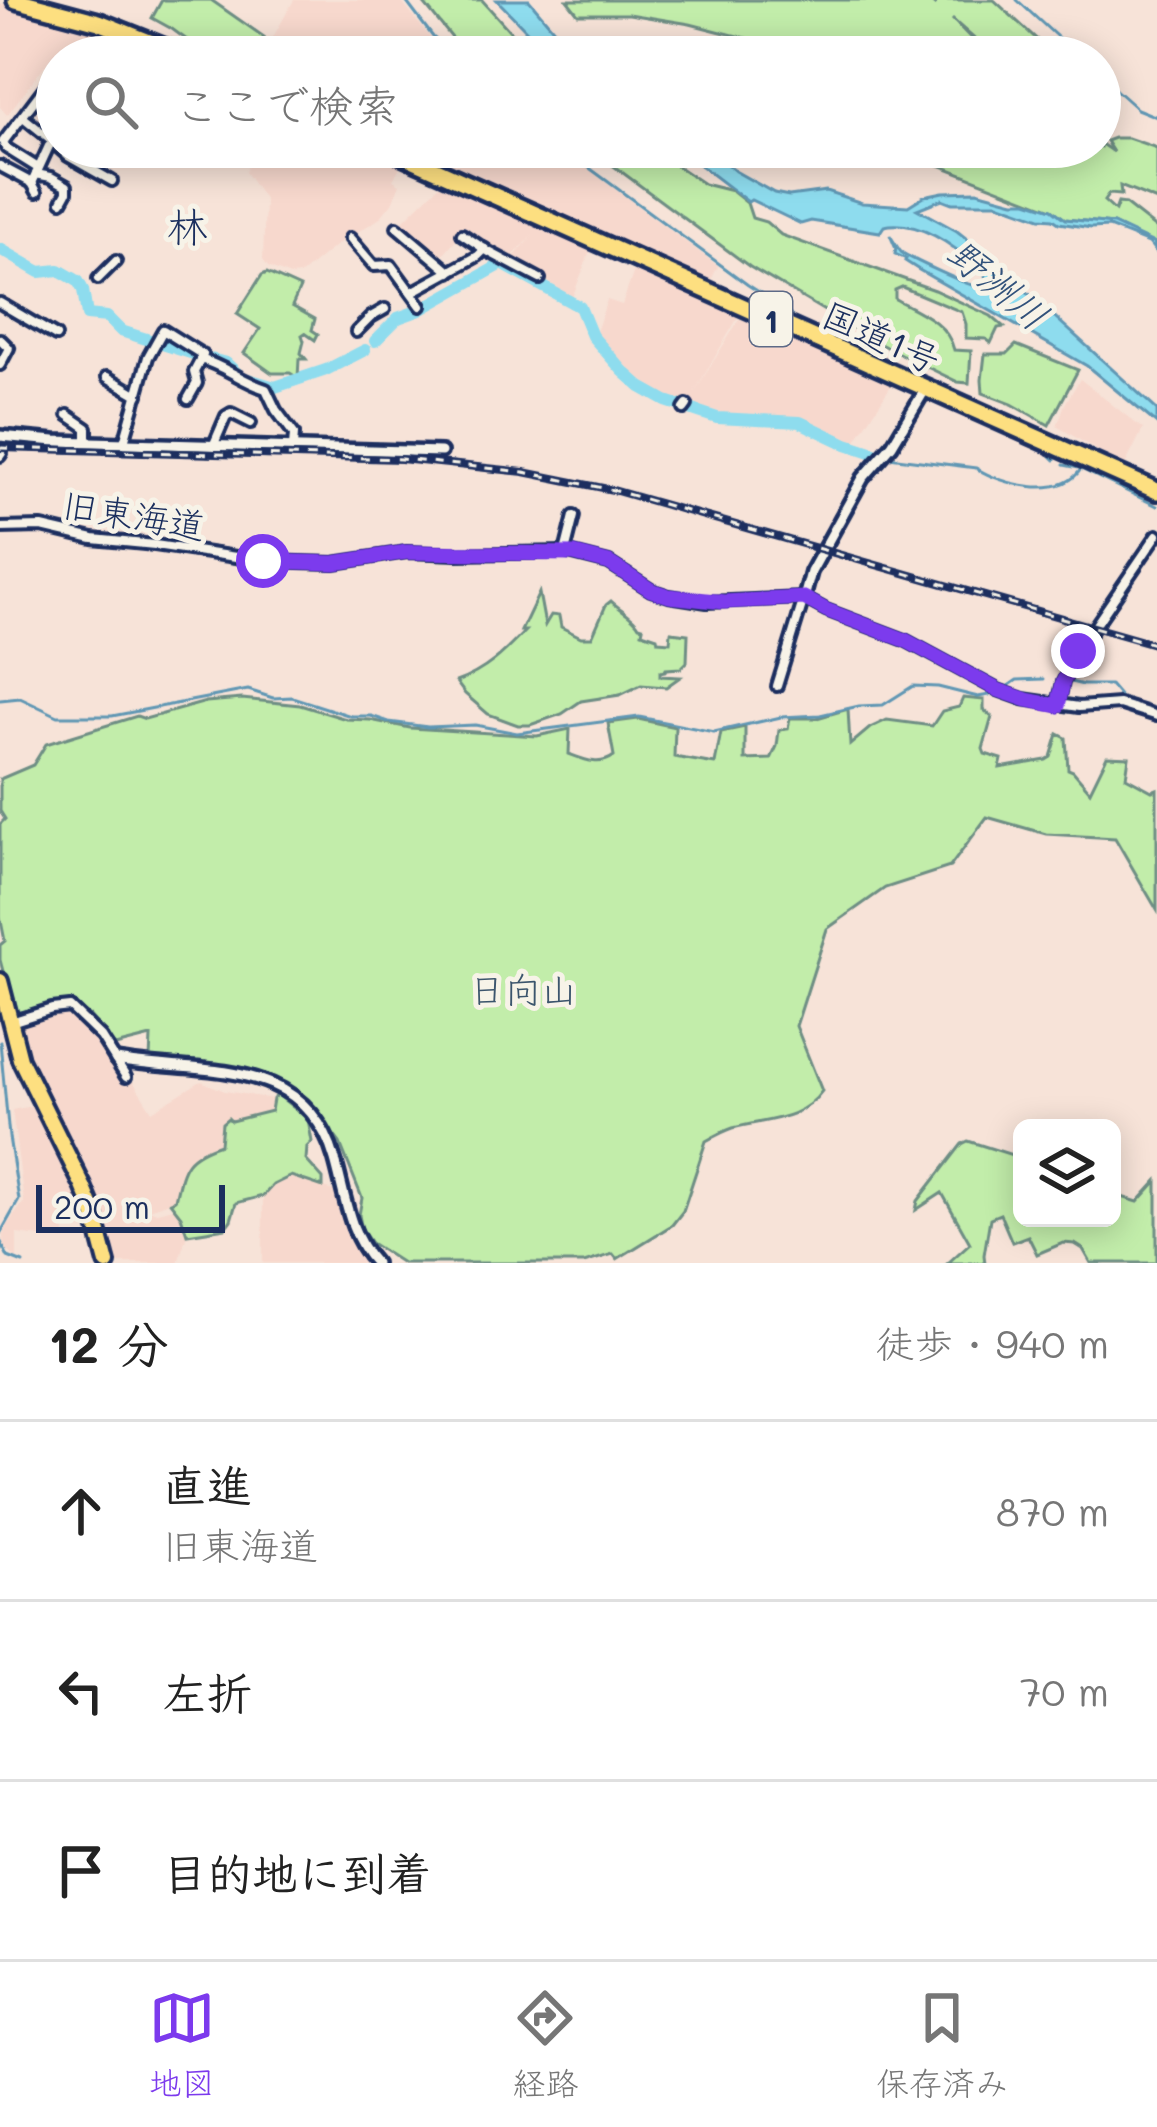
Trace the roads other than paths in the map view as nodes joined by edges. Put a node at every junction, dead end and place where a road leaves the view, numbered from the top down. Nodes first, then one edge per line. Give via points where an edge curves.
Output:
1 (16, 0) edge
2 (135, 36) edge
3 (36, 99) edge
4 (23, 117) junction
5 (36, 128) edge
6 (3, 136) edge
7 (0, 166) edge
8 (40, 168) edge
9 (89, 168) edge
10 (433, 168) edge
11 (36, 179) junction
12 (112, 181) dead end
13 (62, 201) dead end
14 (397, 227) dead end
15 (462, 234) dead end
16 (350, 238) dead end
17 (484, 249) junction
18 (116, 261) dead end
19 (450, 272) junction
20 (98, 279) dead end
21 (540, 279) dead end
22 (412, 292) junction
23 (0, 303) edge
24 (421, 306) dead end
25 (385, 309) dead end
26 (356, 332) dead end
27 (56, 336) dead end
28 (0, 340) edge
29 (200, 359) junction
30 (0, 365) edge
31 (107, 377) dead end
32 (926, 388) junction
33 (138, 395) junction
34 (188, 399) dead end
35 (68, 415) dead end
36 (251, 423) dead end
37 (0, 436) edge
38 (87, 441) junction
39 (124, 442) junction
40 (214, 444) junction
41 (293, 447) junction
42 (441, 452) dead end
43 (1157, 491) edge
44 (574, 516) dead end
45 (0, 528) edge
46 (1157, 535) edge
47 (566, 552) junction
48 (804, 598) junction
49 (778, 686) dead end
50 (1058, 706) junction
51 (1157, 716) edge
52 (0, 981) edge
53 (11, 1022) junction
54 (116, 1060) junction
55 (126, 1077) dead end
56 (106, 1263) edge
57 (375, 1263) edge

1 - 2 highway
3 - 4 street
4 - 5 street
4 - 6 street
6 - 11 street
7 - 11 street
8 - 11 street
9 - 12 street
10 - 32 highway, 国道1号 / 1
11 - 13 street via 67,186
14 - 19 street
15 - 17 street
16 - 22 street via 374,266 391,265
17 - 19 street
17 - 21 street
18 - 20 street
19 - 22 street
22 - 24 street
23 - 27 street
25 - 26 street
28 - 30 street via 9,348
29 - 33 street via 163,330
29 - 34 street
29 - 41 street via 266,389 294,434
31 - 33 street
32 - 43 highway, 国道1号 / 1
32 - 48 street via 863,478
33 - 39 street
35 - 38 street via 87,428
36 - 40 street via 230,413
37 - 38 street
38 - 39 street
39 - 40 street
40 - 41 street
41 - 42 street
44 - 47 street
45 - 47 street, 旧東海道 via 42,526 263,561
46 - 50 street via 1078,651
47 - 48 street, 旧東海道 via 609,563 669,596
48 - 49 street
48 - 50 street, 旧東海道 via 998,690
50 - 51 street, 旧東海道 via 1119,704
52 - 53 main road
53 - 54 street via 70,1007
53 - 56 main road via 20,1059 93,1210
54 - 55 street
54 - 57 street via 228,1073 299,1098 323,1127 355,1232

